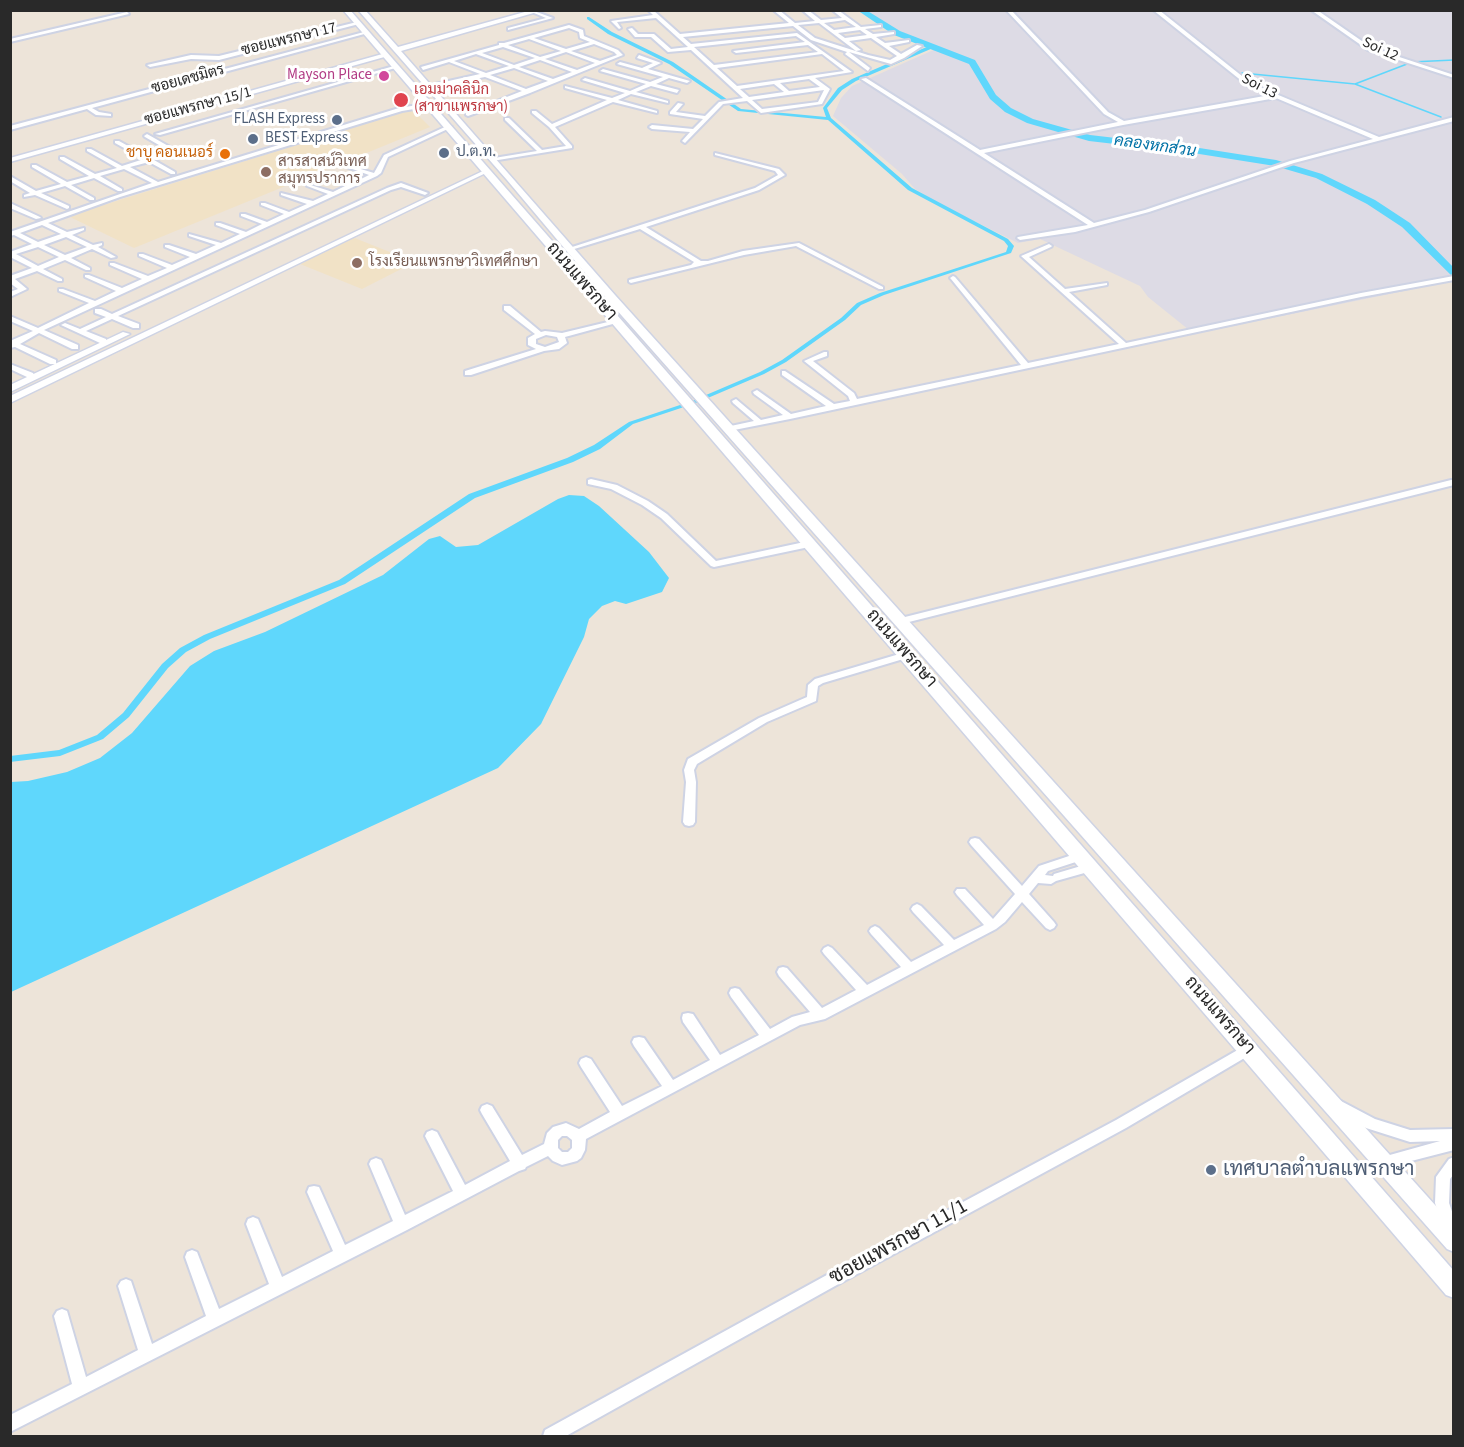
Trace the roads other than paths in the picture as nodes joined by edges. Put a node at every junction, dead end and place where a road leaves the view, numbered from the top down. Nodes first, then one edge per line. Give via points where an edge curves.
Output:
1 (346, 10) edge
2 (361, 10) edge
3 (650, 10) edge
4 (775, 10) edge
5 (804, 10) edge
6 (1008, 10) edge
7 (1155, 10) edge
8 (1313, 10) edge
9 (536, 11) edge
10 (835, 11) edge
11 (127, 13) dead end
12 (605, 15) dead end
13 (657, 16) junction
14 (636, 19) junction
15 (844, 19) junction
16 (613, 21) junction
17 (819, 22) junction
18 (357, 23) junction
19 (794, 24) junction
20 (642, 25) dead end
21 (879, 26) dead end
22 (774, 27) junction
23 (619, 28) dead end
24 (858, 28) junction
25 (510, 29) dead end
26 (630, 29) dead end
27 (750, 29) junction
28 (717, 32) junction
29 (832, 32) junction
30 (366, 33) junction
31 (892, 33) dead end
32 (785, 35) junction
33 (528, 36) junction
34 (678, 36) junction
35 (870, 36) junction
36 (760, 38) junction
37 (751, 39) junction
38 (844, 40) junction
39 (10, 41) edge
40 (730, 41) junction
41 (907, 41) dead end
42 (595, 42) junction
43 (809, 43) junction
44 (795, 44) junction
45 (501, 45) junction
46 (883, 45) junction
47 (782, 46) junction
48 (918, 46) dead end
49 (691, 47) junction
50 (769, 47) junction
51 (395, 49) junction
52 (759, 49) junction
53 (567, 50) junction
54 (740, 51) junction
55 (475, 52) junction
56 (821, 53) junction
57 (847, 53) dead end
58 (386, 55) junction
59 (807, 55) junction
60 (795, 56) junction
61 (866, 56) junction
62 (639, 57) dead end
63 (902, 57) junction
64 (783, 58) junction
65 (540, 59) junction
66 (769, 59) junction
67 (448, 60) junction
68 (755, 61) junction
69 (600, 63) junction
70 (860, 63) junction
71 (620, 64) dead end
72 (150, 65) dead end
73 (514, 66) junction
74 (840, 66) junction
75 (396, 67) junction
76 (711, 67) junction
77 (423, 68) dead end
78 (868, 69) dead end
79 (642, 70) junction
80 (603, 71) dead end
81 (577, 72) junction
82 (485, 75) junction
83 (667, 77) junction
84 (1454, 77) edge
85 (812, 79) junction
86 (864, 79) dead end
87 (585, 80) dead end
88 (553, 81) junction
89 (687, 81) dead end
90 (776, 83) junction
91 (650, 84) junction
92 (429, 86) junction
93 (567, 87) dead end
94 (735, 88) junction
95 (825, 88) junction
96 (677, 91) dead end
97 (528, 92) junction
98 (631, 92) junction
99 (788, 93) junction
100 (1275, 96) junction
101 (747, 99) junction
102 (614, 100) junction
103 (666, 102) dead end
104 (680, 104) dead end
105 (430, 105) junction
106 (87, 107) junction
107 (534, 112) dead end
108 (655, 112) dead end
109 (468, 114) dead end
110 (109, 115) dead end
111 (706, 118) junction
112 (43, 119) junction
113 (507, 119) dead end
114 (1454, 119) edge
115 (1123, 123) junction
116 (551, 126) junction
117 (55, 127) dead end
118 (448, 127) junction
119 (652, 127) dead end
120 (10, 128) edge
121 (694, 131) junction
122 (158, 134) dead end
123 (147, 136) dead end
124 (1377, 138) junction
125 (685, 141) dead end
126 (117, 142) dead end
127 (89, 150) dead end
128 (541, 152) junction
129 (978, 152) junction
130 (717, 154) dead end
131 (62, 158) dead end
132 (10, 159) edge
133 (149, 160) junction
134 (494, 160) junction
135 (346, 165) dead end
136 (34, 166) dead end
137 (124, 167) junction
138 (485, 169) junction
139 (173, 173) dead end
140 (375, 174) junction
141 (93, 176) junction
142 (327, 177) dead end
143 (10, 178) edge
144 (66, 184) junction
145 (158, 184) junction
146 (309, 185) dead end
147 (353, 185) junction
148 (120, 190) dead end
149 (35, 193) junction
150 (283, 194) dead end
151 (334, 194) junction
152 (425, 194) junction
153 (26, 196) dead end
154 (525, 197) junction
155 (92, 199) dead end
156 (510, 200) junction
157 (263, 204) dead end
158 (312, 204) junction
159 (10, 205) edge
160 (67, 207) dead end
161 (289, 214) junction
162 (243, 215) dead end
163 (38, 218) dead end
164 (45, 224) dead end
165 (218, 224) dead end
166 (267, 224) junction
167 (1093, 225) junction
168 (639, 226) junction
169 (82, 229) dead end
170 (13, 230) edge
171 (67, 234) junction
172 (246, 234) junction
173 (191, 235) dead end
174 (1020, 238) dead end
175 (39, 244) junction
176 (100, 244) dead end
177 (222, 245) junction
178 (167, 246) dead end
179 (1049, 246) dead end
180 (92, 247) junction
181 (569, 249) junction
182 (10, 254) edge
183 (141, 255) dead end
184 (197, 257) junction
185 (67, 258) junction
186 (698, 263) junction
187 (39, 268) junction
188 (173, 268) junction
189 (953, 278) dead end
190 (1454, 278) edge
191 (148, 279) junction
192 (60, 280) dead end
193 (631, 281) dead end
194 (1105, 284) dead end
195 (881, 288) dead end
196 (61, 290) dead end
197 (122, 291) junction
198 (1064, 291) junction
199 (10, 295) edge
200 (97, 307) junction
201 (507, 308) dead end
202 (114, 317) junction
203 (10, 318) edge
204 (616, 322) junction
205 (65, 325) dead end
206 (136, 326) dead end
207 (40, 331) junction
208 (81, 332) junction
209 (539, 334) junction
210 (561, 336) junction
211 (103, 340) dead end
212 (12, 344) edge
213 (1125, 346) junction
214 (75, 347) dead end
215 (543, 349) junction
216 (824, 354) dead end
217 (53, 362) dead end
218 (10, 366) edge
219 (1027, 366) junction
220 (468, 373) dead end
221 (785, 373) dead end
222 (30, 375) dead end
223 (10, 389) edge
224 (757, 392) dead end
225 (10, 400) edge
226 (736, 401) dead end
227 (855, 403) junction
228 (696, 404) junction
229 (833, 407) junction
230 (790, 417) junction
231 (760, 423) junction
232 (729, 429) junction
233 (591, 482) dead end
234 (1454, 482) edge
235 (809, 544) junction
236 (901, 621) junction
237 (906, 655) junction
238 (986, 715) junction
239 (965, 722) junction
240 (688, 822) dead end
241 (975, 842) dead end
242 (1086, 862) junction
243 (1043, 871) junction
244 (961, 892) dead end
245 (1023, 893) junction
246 (917, 909) dead end
247 (1050, 925) dead end
248 (992, 926) junction
249 (875, 931) dead end
250 (953, 947) junction
251 (828, 951) dead end
252 (910, 969) junction
253 (783, 972) dead end
254 (865, 991) junction
255 (735, 993) dead end
256 (820, 1015) junction
257 (688, 1018) dead end
258 (768, 1036) junction
259 (639, 1042) dead end
260 (1248, 1049) junction
261 (718, 1062) junction
262 (586, 1063) dead end
263 (670, 1087) junction
264 (1329, 1100) junction
265 (486, 1110) dead end
266 (619, 1114) junction
267 (1454, 1135) edge
268 (432, 1136) dead end
269 (578, 1136) junction
270 (1454, 1144) edge
271 (550, 1148) junction
272 (1384, 1162) junction
273 (1454, 1163) edge
274 (376, 1164) dead end
275 (520, 1165) junction
276 (314, 1192) dead end
277 (462, 1194) junction
278 (253, 1224) dead end
279 (402, 1225) junction
280 (1454, 1242) edge
281 (342, 1255) junction
282 (192, 1257) dead end
283 (126, 1286) dead end
284 (278, 1287) junction
285 (1454, 1288) edge
286 (62, 1316) dead end
287 (215, 1320) junction
288 (147, 1354) junction
289 (81, 1388) junction
290 (11, 1421) edge
291 (551, 1437) edge

1 - 18 main road, ถนนแพรกษา
2 - 51 main road, ถนนแพรกษา
3 - 13 street
4 - 19 street
5 - 17 street
6 - 115 street via 1106,113
7 - 100 street, Soi 13 via 1232,73
8 - 84 street, Soi 12 via 1370,49
9 - 25 street via 551,18
9 - 51 main road
10 - 15 street
11 - 39 street
12 - 16 street
13 - 14 street
13 - 34 street
14 - 16 street
14 - 20 street
15 - 17 street
15 - 24 street
16 - 23 street
17 - 19 street
17 - 29 street
18 - 30 main road, ถนนแพรกษา
18 - 72 street, ซอยแพรกษา 17 via 213,59 191,57
19 - 22 street
19 - 61 street via 813,39
21 - 24 street
22 - 27 street
22 - 32 street
24 - 29 street
24 - 35 street
26 - 49 street via 637,36 652,35 670,51
27 - 28 street
27 - 36 street
28 - 34 street
28 - 40 street
29 - 38 street
30 - 58 main road, ถนนแพรกษา
30 - 106 street, ซอยเดชมิตร
31 - 35 street
32 - 36 street
32 - 43 street via 797,34
33 - 42 street via 570,26
33 - 45 street
33 - 53 street
34 - 49 street
35 - 38 street
35 - 46 street
36 - 37 street
37 - 40 street
37 - 52 street
38 - 61 street
40 - 49 street
40 - 54 street
41 - 46 street
42 - 53 street
42 - 69 street via 620,55
43 - 44 street
43 - 56 street
44 - 47 street
44 - 59 street
45 - 55 street
45 - 65 street
46 - 63 street
47 - 50 street
47 - 60 street
48 - 63 street
49 - 76 street
50 - 52 street
50 - 64 street
51 - 92 main road, ถนนแพรกษา
52 - 54 street
52 - 66 street
53 - 65 street
53 - 69 street
54 - 68 street
55 - 67 street
55 - 73 street
56 - 59 street
56 - 74 street
57 - 70 street
58 - 75 main road, ถนนแพรกษา
58 - 132 street, ซอยแพรกษา 15/1
59 - 60 street
60 - 64 street
61 - 63 street via 891,62
62 - 79 street via 658,63
64 - 66 street
65 - 73 street
65 - 81 street
66 - 68 street
67 - 77 street
67 - 82 street
68 - 76 street
69 - 81 street
70 - 74 street
70 - 78 street
71 - 79 street
73 - 82 street
73 - 88 street
74 - 85 street via 849,73
75 - 105 main road, ถนนแพรกษา
75 - 122 street
76 - 94 street
79 - 83 street
80 - 91 street
81 - 88 street
82 - 92 street
82 - 97 street
83 - 89 street
83 - 91 street
85 - 90 street
85 - 95 street
86 - 129 street
87 - 98 street
88 - 97 street
90 - 94 street
90 - 99 street
91 - 96 street
91 - 98 street
92 - 134 main road, ถนนแพรกษา
93 - 102 street
94 - 101 street
95 - 99 street
95 - 101 street via 828,92 816,105 765,111
97 - 109 street
98 - 102 street
98 - 103 street
99 - 101 street
100 - 115 street
100 - 124 street, Soi 13
101 - 111 street via 721,103
102 - 108 street
102 - 116 street
104 - 111 street via 672,113
105 - 118 main road, ถนนแพรกษา
105 - 145 street via 401,110
106 - 110 street
106 - 112 street, ซอยเดชมิตร
107 - 116 street
111 - 121 street
112 - 117 street
112 - 120 street, ซอยเดชมิตร
113 - 128 street
114 - 124 street
115 - 129 street
116 - 128 street via 570,147
118 - 138 main road, ถนนแพรกษา
118 - 140 street via 386,156
119 - 121 street
121 - 125 street
123 - 133 street via 176,152
124 - 167 street
126 - 133 street
127 - 137 street
128 - 134 street
129 - 167 street
130 - 168 street via 777,170 782,175 757,189
131 - 141 street
133 - 137 street
133 - 139 street
134 - 154 main road, ถนนแพรกษา
135 - 140 street
136 - 144 street
137 - 141 street
137 - 145 street
138 - 152 street
138 - 156 main road, ถนนแพรกษา
138 - 225 street
140 - 147 street
141 - 144 street
141 - 148 street
142 - 147 street
143 - 149 street
144 - 149 street
144 - 155 street
145 - 170 street
146 - 151 street
147 - 151 street
149 - 153 street
149 - 160 street
150 - 158 street
151 - 158 street
152 - 202 street via 401,185 389,189
152 - 223 street
154 - 156 main road
154 - 181 main road, ถนนแพรกษา
156 - 204 main road, ถนนแพรกษา
157 - 161 street
158 - 161 street
159 - 163 street
161 - 166 street
162 - 166 street
164 - 171 street
165 - 172 street
166 - 172 street
167 - 174 street
168 - 181 street
168 - 186 street
169 - 171 street
170 - 175 street
171 - 175 street
171 - 180 street
172 - 177 street
173 - 177 street
175 - 182 street
175 - 185 street
176 - 180 street
177 - 184 street
178 - 184 street
179 - 198 street via 1024,256
180 - 185 street
180 - 191 street
181 - 228 main road, ถนนแพรกษา
182 - 187 street
183 - 188 street
184 - 188 street
185 - 187 street
185 - 197 street
186 - 193 street
186 - 195 street via 797,244
187 - 192 street
187 - 199 street via 10,279 23,289
188 - 191 street
189 - 219 street
190 - 213 street
191 - 197 street
194 - 198 street
196 - 200 street
197 - 200 street
198 - 213 street
200 - 202 street
200 - 207 street
201 - 209 street
202 - 206 street
202 - 208 street
203 - 207 street
204 - 210 street
204 - 228 main road, ถนนแพรกษา
205 - 208 street
207 - 212 street
207 - 214 street
208 - 211 street
209 - 210 street
209 - 215 street via 530,343
210 - 215 street via 564,340 560,345
212 - 217 street
213 - 219 street
215 - 220 street
216 - 227 street via 808,361
218 - 222 street
219 - 227 street
221 - 229 street
224 - 230 street
226 - 231 street
227 - 229 street
228 - 232 main road, ถนนแพรกษา
228 - 235 main road, ถนนแพรกษา
229 - 230 street
230 - 231 street
231 - 232 street
232 - 236 main road, ถนนแพรกษา
233 - 235 street via 614,487 645,503 714,564
234 - 236 street
235 - 237 main road, ถนนแพรกษา
236 - 238 main road, ถนนแพรกษา
237 - 239 main road, ถนนแพรกษา
237 - 240 street via 819,681 813,685 812,699 763,720 692,762
238 - 239 main road
238 - 264 main road, ถนนแพรกษา
239 - 242 main road, ถนนแพรกษา
241 - 245 street
242 - 243 street
242 - 243 street via 1055,879
242 - 260 main road, ถนนแพรกษา
243 - 245 street
244 - 248 street
245 - 247 street
245 - 248 street
246 - 250 street
248 - 250 street
249 - 252 street
250 - 252 street
251 - 254 street
252 - 254 street
253 - 256 street
254 - 256 street
255 - 258 street
256 - 258 street via 797,1021
257 - 261 street
258 - 261 street
259 - 263 street
260 - 285 main road, ถนนแพรกษา
260 - 291 street, ซอยแพรกษา 11/1 via 1121,1124
261 - 263 street
262 - 266 street
263 - 266 street
264 - 267 street via 1371,1124 1410,1136
264 - 272 main road, ถนนแพรกษา
265 - 275 street
266 - 269 street
268 - 277 street
269 - 271 street via 573,1131 557,1133 551,1138
269 - 271 street via 581,1143 573,1156 557,1157
270 - 272 street
271 - 275 street
272 - 280 main road, ถนนแพรกษา
273 - 280 street via 1443,1177 1442,1203
274 - 279 street
275 - 277 street
276 - 281 street
277 - 279 street
278 - 284 street
279 - 281 street
281 - 284 street
282 - 287 street
283 - 288 street
284 - 287 street
286 - 289 street
287 - 288 street
288 - 289 street
289 - 290 street

